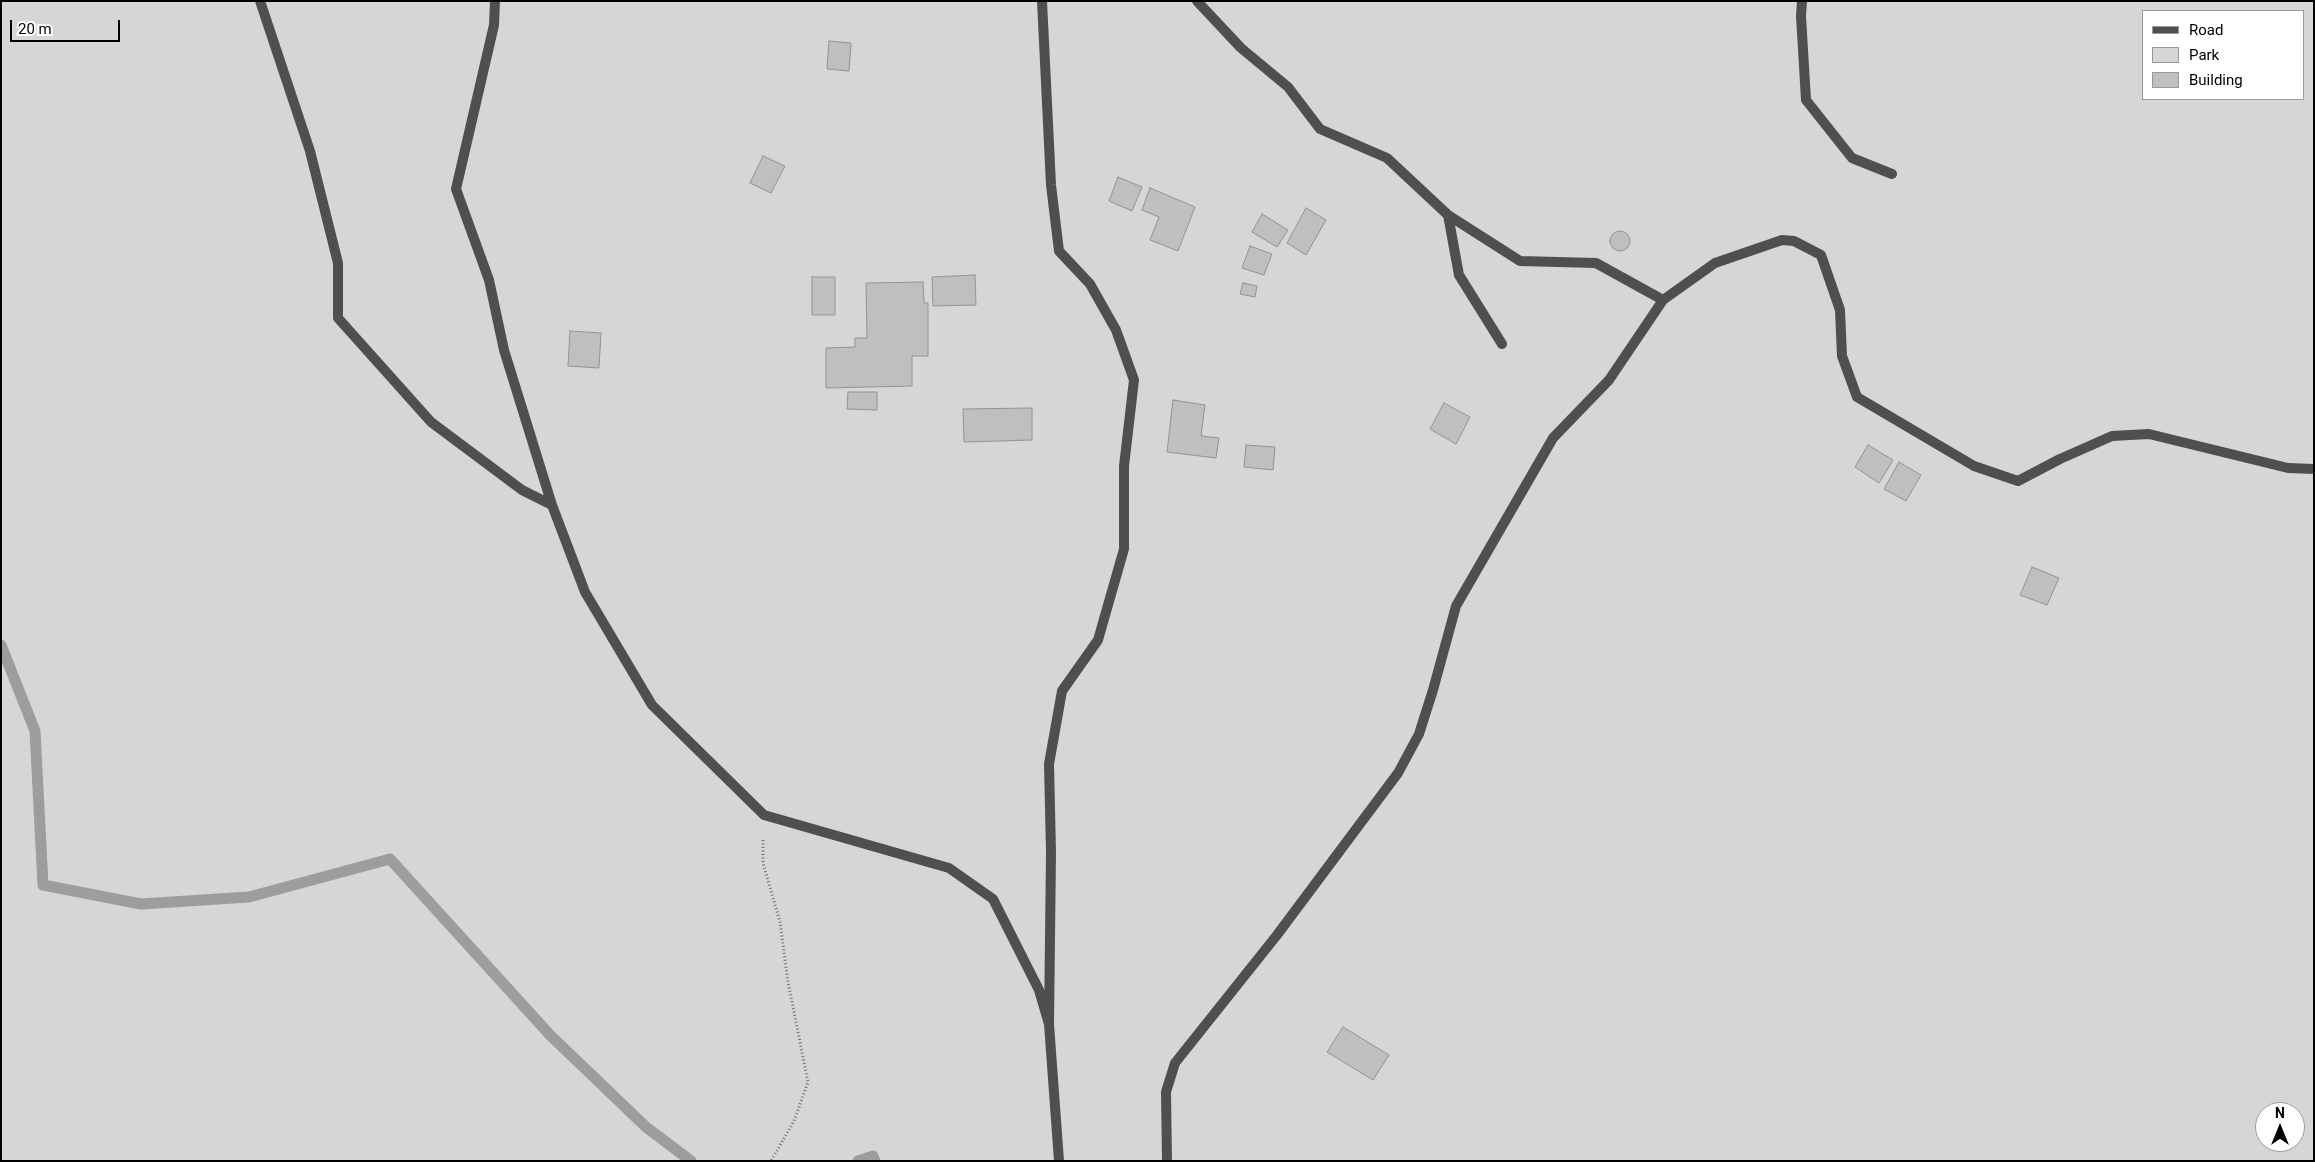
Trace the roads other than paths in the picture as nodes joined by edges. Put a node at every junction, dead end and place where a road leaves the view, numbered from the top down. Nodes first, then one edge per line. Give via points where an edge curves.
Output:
1 (260, 1) edge
2 (495, 1) edge
3 (1042, 1) edge
4 (1198, 1) edge
5 (1802, 1) edge
6 (1892, 174) dead end
7 (1448, 215) junction
8 (1663, 300) junction
9 (1502, 344) dead end
10 (2314, 468) edge
11 (552, 504) junction
12 (1049, 1024) junction
13 (1060, 1161) edge
14 (1167, 1161) edge

1 - 11 street via 315,170 338,263 338,318 431,422 522,490
2 - 11 street via 494,25 456,189 489,280 504,350
3 - 12 street via 1051,185 1058,251 1090,284 1116,330 1134,380 1124,466 1124,549 1098,640 1062,691 1049,764
4 - 7 street via 1241,48 1288,87 1320,129 1387,158
5 - 6 street via 1800,16 1806,100 1852,158
7 - 8 street via 1520,261 1596,263
7 - 9 street via 1460,275
8 - 10 street via 1715,263 1782,240 1794,241 1821,255 1840,310 1842,356 1857,397 1974,466 2018,481 2112,436 2149,434 2288,468
8 - 14 street via 1609,380 1553,438 1456,606 1418,734 1398,773 1277,935 1175,1063 1166,1092
11 - 12 street via 585,592 652,705 764,815 948,868 992,899 1039,990
12 - 13 street

